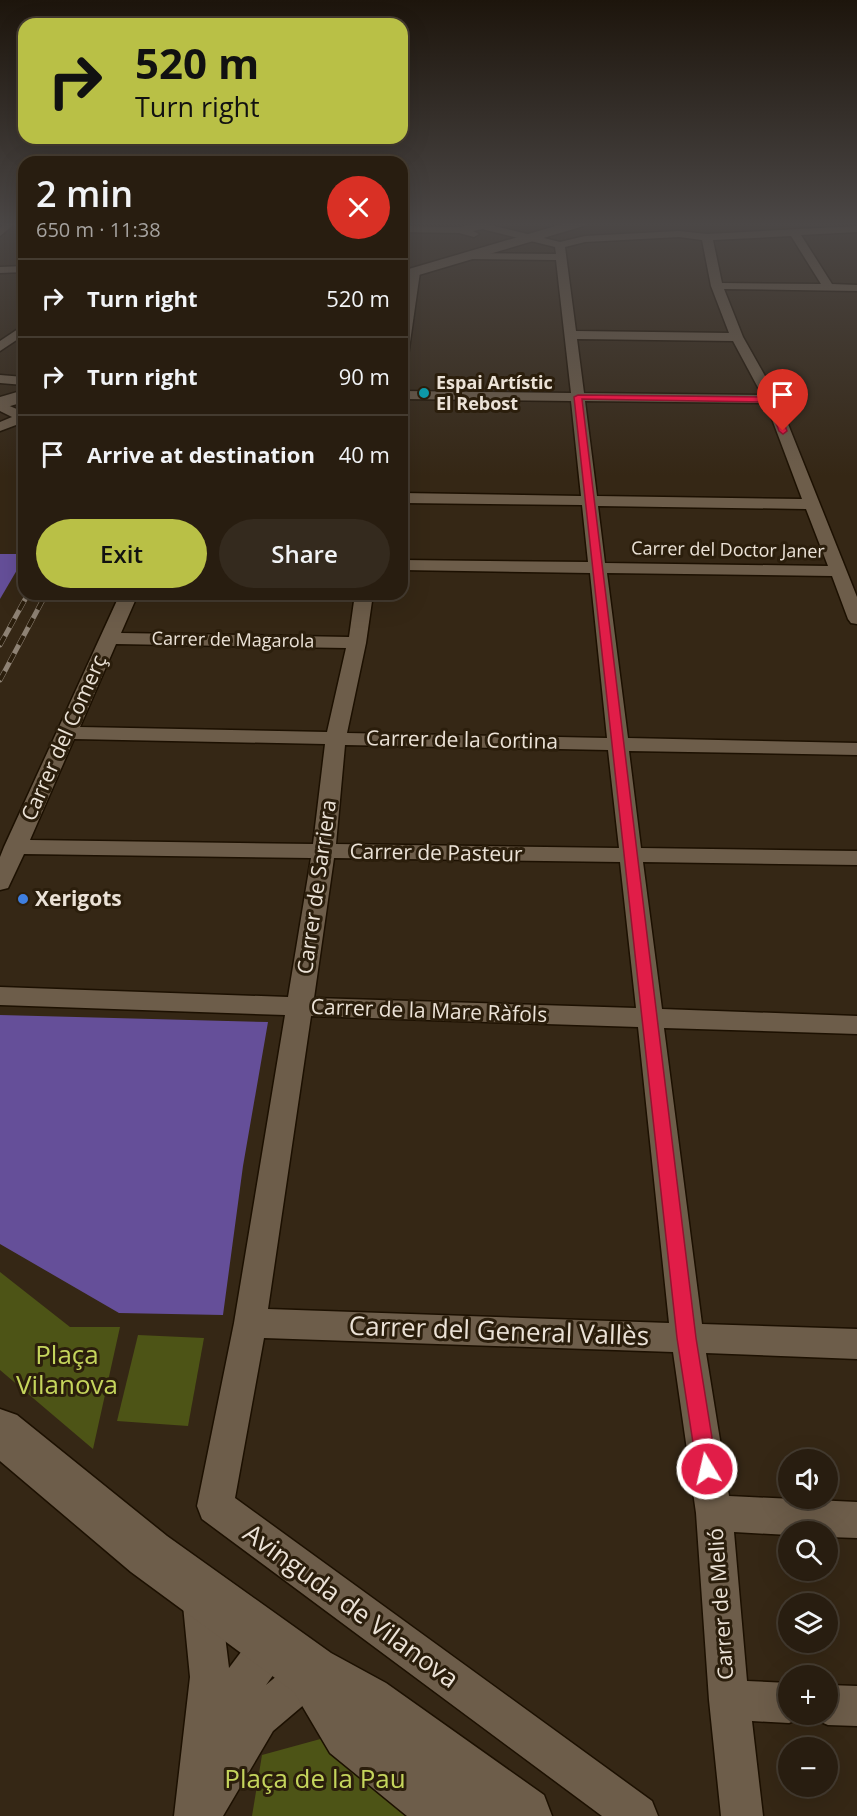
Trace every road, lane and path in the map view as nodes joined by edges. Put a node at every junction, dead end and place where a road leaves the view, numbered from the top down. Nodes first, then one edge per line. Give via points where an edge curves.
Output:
1 (568, 307) edge
2 (725, 307) edge
3 (18, 334) edge
4 (571, 334) junction
5 (737, 337) junction
6 (0, 348) edge
7 (0, 379) edge
8 (18, 380) edge
9 (408, 395) edge
10 (578, 397) junction
11 (18, 398) edge
12 (771, 399) junction
13 (0, 404) edge
14 (18, 414) edge
15 (18, 420) edge
16 (0, 427) edge
17 (408, 498) edge
18 (590, 502) junction
19 (812, 504) junction
20 (408, 565) edge
21 (598, 568) junction
22 (838, 571) junction
23 (126, 600) edge
24 (363, 600) edge
25 (857, 619) edge
26 (109, 638) junction
27 (357, 643) junction
28 (66, 733) junction
29 (336, 737) junction
30 (618, 744) junction
31 (857, 749) edge
32 (15, 847) junction
33 (324, 852) junction
34 (631, 855) junction
35 (857, 858) edge
36 (0, 883) edge
37 (0, 996) edge
38 (299, 1006) junction
39 (650, 1018) junction
40 (857, 1025) edge
41 (249, 1323) junction
42 (687, 1338) junction
43 (857, 1344) edge
44 (0, 1431) edge
45 (714, 1513) junction
46 (857, 1520) edge
47 (201, 1592) junction
48 (305, 1672) junction
49 (729, 1701) junction
50 (778, 1703) edge
51 (838, 1705) edge
52 (857, 1706) edge
53 (204, 1746) junction
54 (197, 1816) edge
55 (453, 1816) edge
56 (485, 1816) edge
57 (523, 1816) edge
58 (637, 1816) edge
59 (742, 1816) edge

1 - 4 street, Carrer de Melió
2 - 5 street
3 - 6 street
4 - 5 street
4 - 10 street, Carrer de Melió
5 - 12 street
7 - 8 street
9 - 10 street
10 - 12 street
10 - 18 street, Carrer de Melió
11 - 13 street
12 - 19 street
13 - 14 street
15 - 16 street
17 - 18 street
18 - 19 street
18 - 21 street, Carrer de Melió
19 - 22 street
20 - 21 street, Carrer del Doctor Janer
21 - 22 street, Carrer del Doctor Janer
21 - 30 street, Carrer de Melió
22 - 25 street
23 - 26 street, Carrer del Comerç
24 - 27 street, Carrer de Sarriera
26 - 27 street, Carrer de Magarola
26 - 28 street, Carrer del Comerç
27 - 29 street, Carrer de Sarriera
28 - 29 street, Carrer de la Cortina
28 - 32 street, Carrer del Comerç
29 - 30 street, Carrer de la Cortina
29 - 33 street, Carrer de Sarriera
30 - 31 street, Carrer de la Cortina
30 - 34 street, Carrer de Melió
32 - 33 street, Carrer de Pasteur
32 - 36 street, Carrer del Comerç
33 - 34 street, Carrer de Pasteur
33 - 38 street, Carrer de Sarriera
34 - 35 street, Carrer de Pasteur
34 - 39 street, Carrer de Melió
37 - 38 street, Carrer de la Mare Ràfols
38 - 39 street, Carrer de la Mare Ràfols
38 - 41 street, Carrer de Sarriera
39 - 40 street, Carrer de la Mare Ràfols
39 - 42 street, Carrer de Melió
41 - 42 street, Carrer del General Vallès
41 - 58 street, Avinguda de Vilanova via 215,1506
42 - 43 street, Carrer del General Vallès
42 - 45 street, Carrer de Melió
44 - 47 street
45 - 46 street
45 - 49 street, Carrer de Melió
47 - 48 street
47 - 53 street via 210,1677
48 - 53 street via 228,1703
48 - 54 street via 259,1717
48 - 55 street via 350,1733
48 - 56 street
48 - 57 street via 366,1703
49 - 50 street
49 - 59 street, Carrer de Melió
51 - 52 street
53 - 54 street

